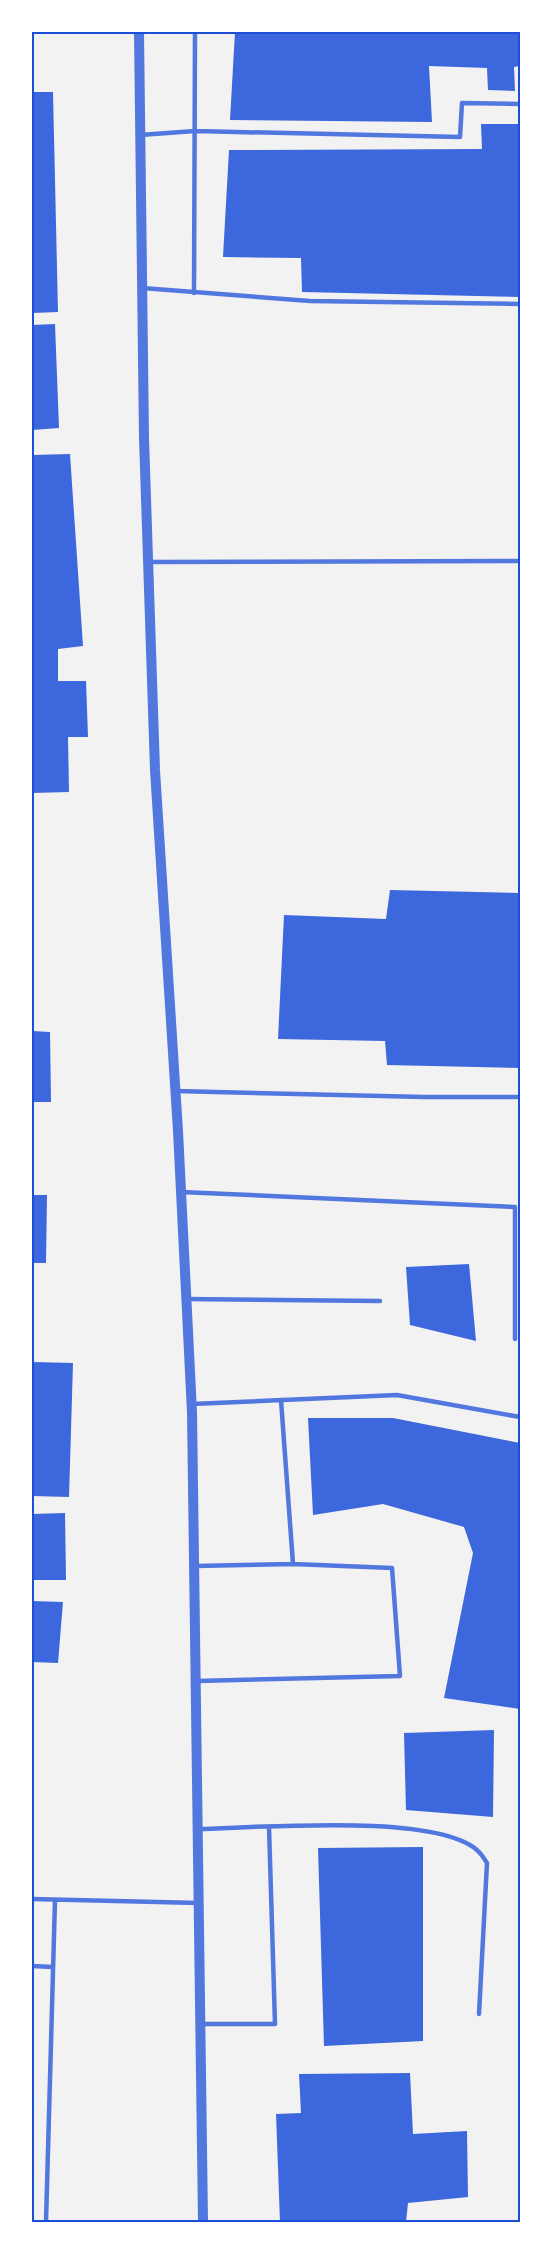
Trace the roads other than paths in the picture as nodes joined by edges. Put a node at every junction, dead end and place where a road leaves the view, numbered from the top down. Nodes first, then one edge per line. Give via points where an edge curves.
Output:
1 (139, 32) edge
2 (195, 32) edge
3 (520, 104) edge
4 (195, 131) junction
5 (140, 135) junction
6 (142, 288) junction
7 (194, 293) junction
8 (520, 304) edge
9 (520, 561) edge
10 (148, 562) junction
11 (175, 1091) junction
12 (520, 1097) edge
13 (181, 1192) junction
14 (186, 1299) junction
15 (380, 1301) dead end
16 (515, 1339) dead end
17 (281, 1400) junction
18 (192, 1404) junction
19 (520, 1417) edge
20 (292, 1564) junction
21 (195, 1566) junction
22 (196, 1681) junction
23 (269, 1827) junction
24 (198, 1829) junction
25 (32, 1899) edge
26 (55, 1900) junction
27 (199, 1903) junction
28 (32, 1966) edge
29 (53, 1967) junction
30 (480, 2014) dead end
31 (202, 2024) junction
32 (46, 2223) edge
33 (203, 2223) edge

1 - 5 street
2 - 4 lane
3 - 4 lane via 462,103 460,137
4 - 5 lane
4 - 7 lane
5 - 6 street
6 - 7 lane
6 - 10 street
7 - 8 lane via 310,301
9 - 10 lane
10 - 11 street via 155,770
11 - 12 lane
11 - 13 street
13 - 14 street
13 - 16 lane via 515,1207
14 - 15 lane
14 - 18 street
17 - 18 lane
17 - 19 lane via 398,1395
17 - 20 lane
18 - 21 street
20 - 21 lane
20 - 22 lane via 392,1568 400,1676
21 - 22 street
22 - 24 street
23 - 24 lane
23 - 30 lane via 369,1825 433,1832 479,1851 487,1863
23 - 31 lane via 275,2024
24 - 27 street
25 - 26 lane
26 - 27 lane
26 - 29 lane
27 - 31 street
28 - 29 lane
29 - 32 lane
31 - 33 street

